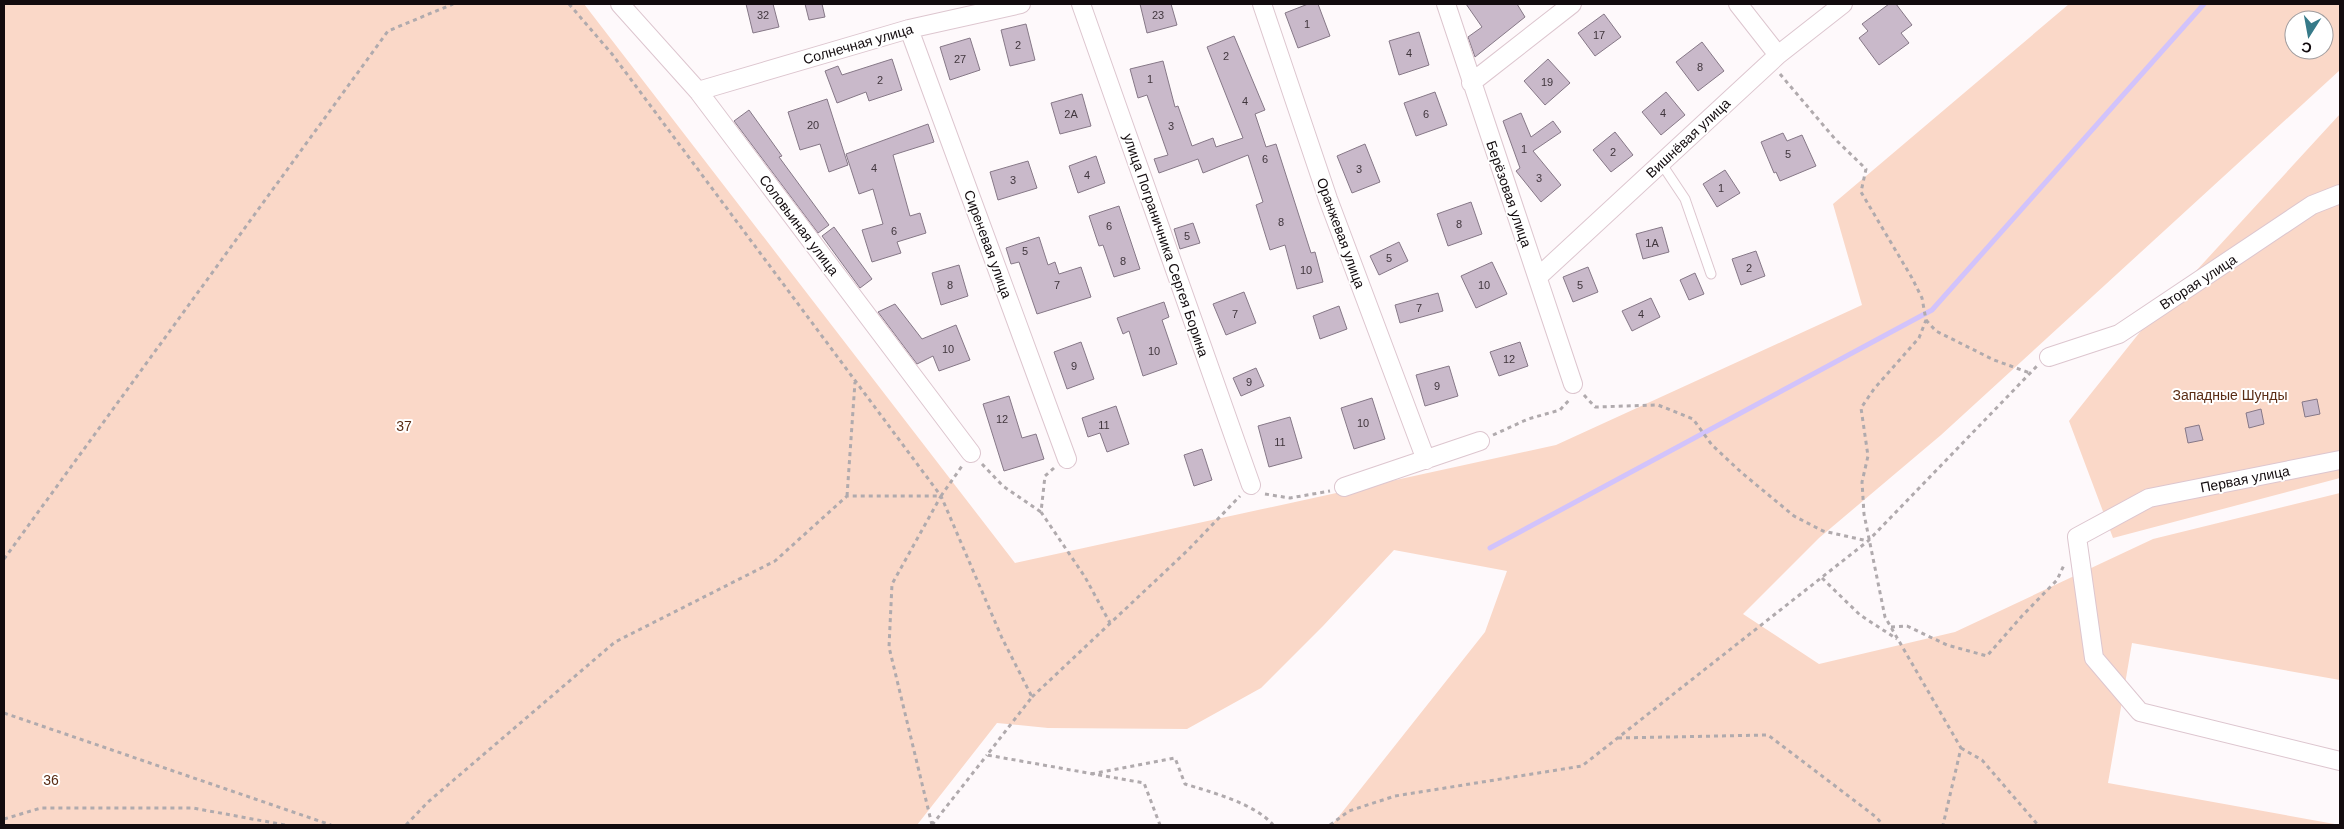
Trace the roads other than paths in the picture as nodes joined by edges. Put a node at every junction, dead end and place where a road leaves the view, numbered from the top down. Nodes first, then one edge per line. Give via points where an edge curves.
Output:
1 (620, 4) edge
2 (1021, 4) edge
3 (1081, 4) edge
4 (1262, 4) edge
5 (1446, 4) edge
6 (1572, 4) edge
7 (1738, 4) edge
8 (1843, 4) edge
9 (909, 28) junction
10 (1774, 58) junction
11 (1471, 83) junction
12 (698, 91) junction
13 (1661, 163) junction
14 (2340, 194) edge
15 (1711, 274) dead end
16 (1538, 277) junction
17 (2049, 357) road end
18 (1573, 384) road end
19 (1480, 441) road end
20 (971, 453) road end
21 (1067, 459) road end
22 (1426, 460) junction
23 (2340, 460) edge
24 (1251, 485) road end
25 (1344, 487) road end
26 (2340, 761) edge

1 - 12 street, Соловьиная улица
2 - 9 street, Солнечная улица
3 - 24 street, улица Пограничника Сергея Борина
4 - 22 street, Оранжевая улица via 1328,199
5 - 11 street, Берёзовая улица
6 - 11 street
7 - 10 street
8 - 10 street, Вишнёвая улица
9 - 12 street, Солнечная улица
9 - 21 street, Сиреневая улица
10 - 13 street, Вишнёвая улица
11 - 16 street, Берёзовая улица
12 - 20 street, Соловьиная улица
13 - 15 lane via 1685,199
13 - 16 street, Вишнёвая улица
14 - 17 street, Вторая улица via 2312,205 2119,334
16 - 18 street, Берёзовая улица
19 - 22 street
22 - 25 street
23 - 26 street, Первая улица via 2149,498 2076,537 2094,658 2140,712

